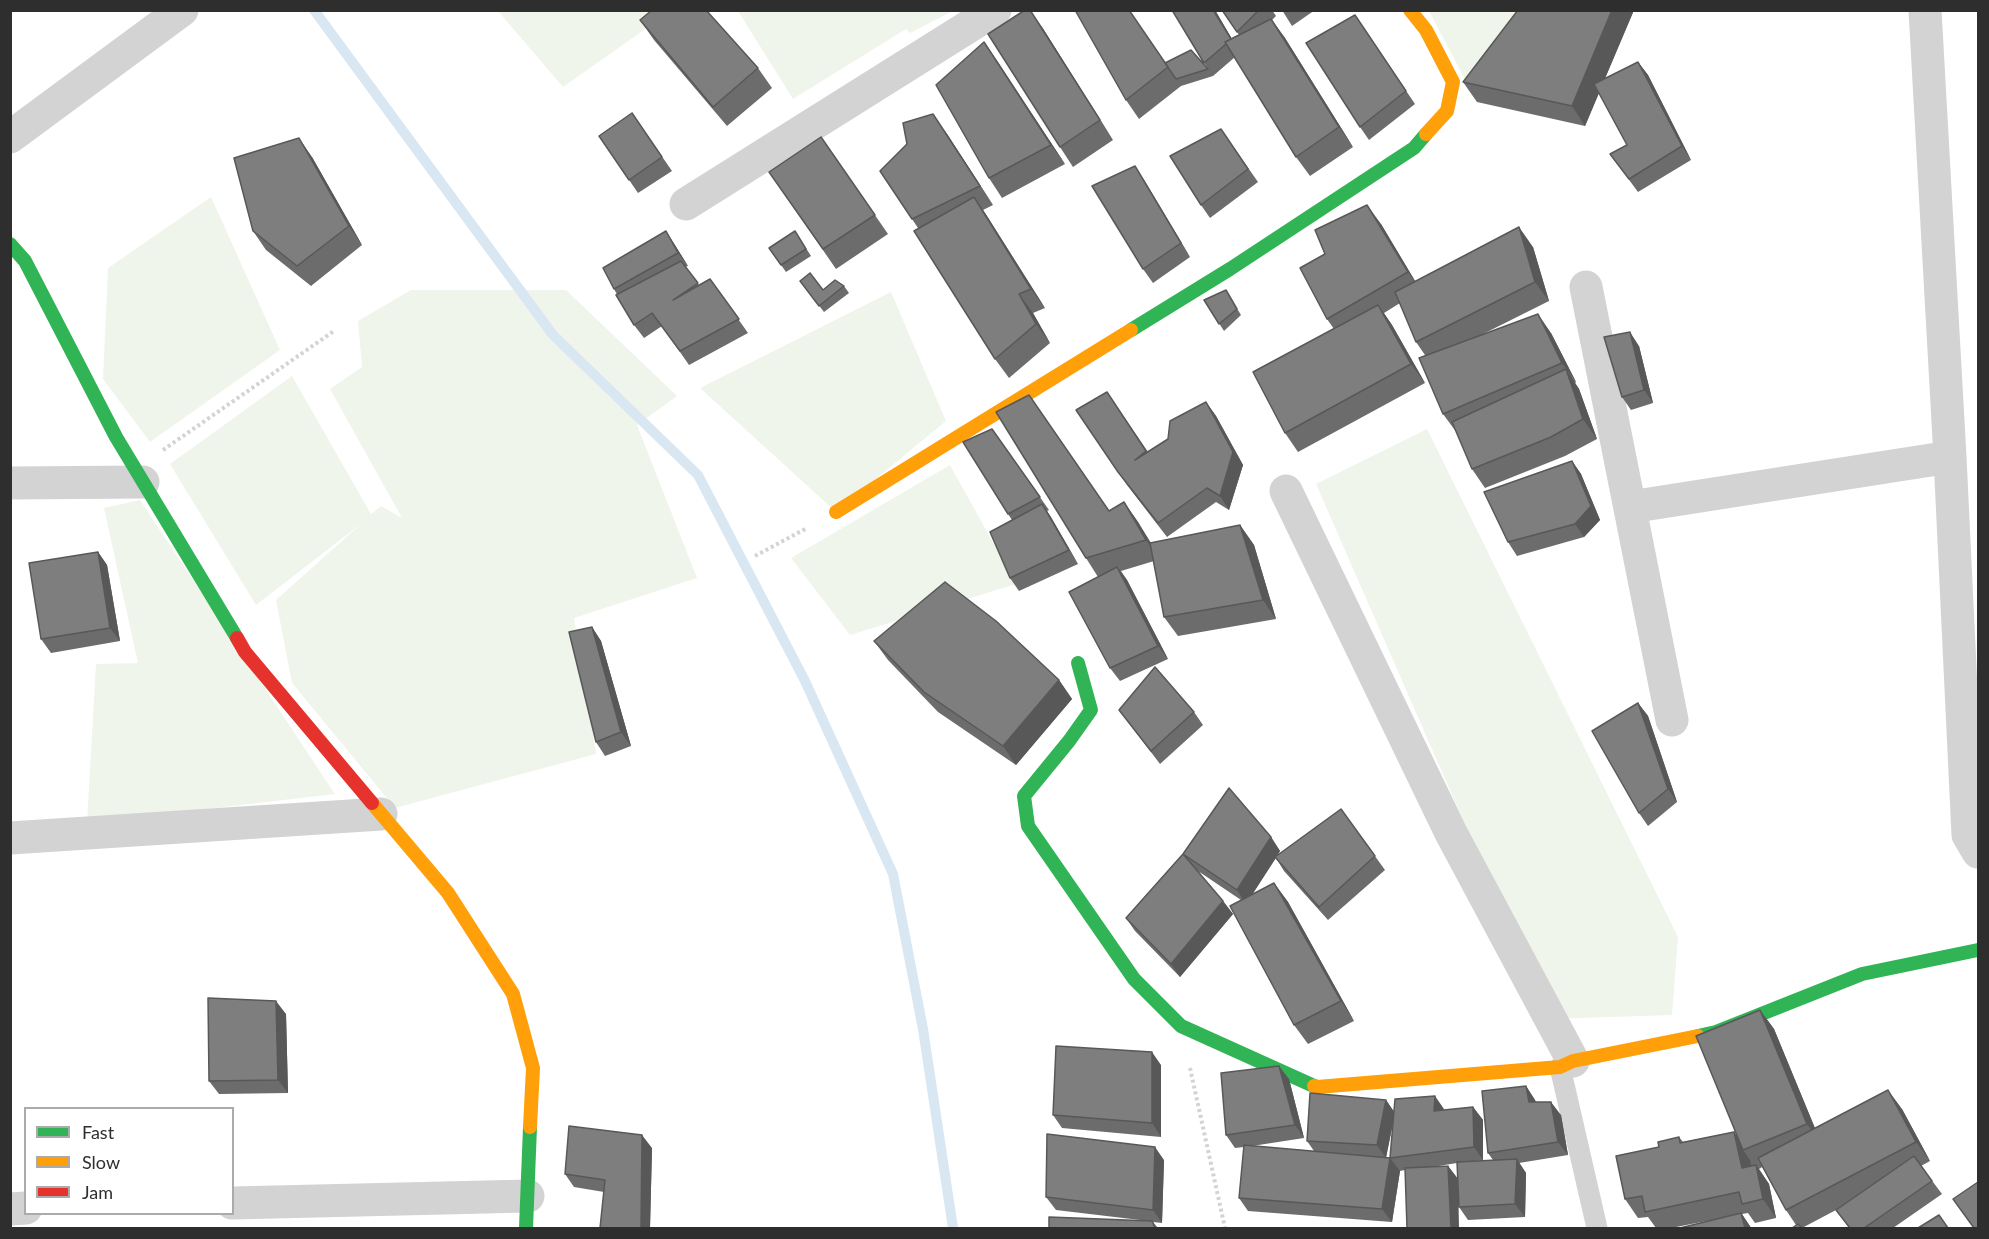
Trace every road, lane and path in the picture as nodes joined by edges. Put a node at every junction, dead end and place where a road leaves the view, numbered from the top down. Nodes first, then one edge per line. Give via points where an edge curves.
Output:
1 (182, 10) edge
2 (995, 10) edge
3 (1410, 10) edge
4 (1925, 10) edge
5 (10, 137) edge
6 (686, 204) dead end
7 (10, 244) edge
8 (1586, 287) dead end
9 (334, 331) dead end
10 (1950, 457) junction
11 (140, 476) junction
12 (10, 483) edge
13 (1286, 491) dead end
14 (1630, 507) junction
15 (836, 512) joint
16 (755, 556) dead end
17 (1078, 663) dead end
18 (1672, 720) dead end
19 (381, 814) junction
20 (10, 838) edge
21 (1975, 838) edge
22 (1978, 950) edge
23 (1181, 1026) junction
24 (1566, 1064) junction
25 (528, 1196) junction
26 (234, 1203) edge
27 (526, 1228) edge
28 (1226, 1228) edge
29 (1597, 1228) edge

1 - 5 street
2 - 6 street
3 - 15 street via 1426,30 1454,82 1447,111 1414,148 1230,269
4 - 10 street
7 - 11 street via 25,261
8 - 14 street
9 - 11 path
10 - 14 street
10 - 21 street
11 - 12 street
11 - 19 street via 245,652
13 - 24 street
14 - 18 street
15 - 16 path
17 - 23 street via 1091,710 1024,796 1028,826 1134,979
19 - 20 street
19 - 25 street via 448,892 513,994 533,1068
22 - 24 street via 1862,975 1716,1032
23 - 24 street via 1317,1087
23 - 28 path
24 - 29 lane
25 - 26 street
25 - 27 street

